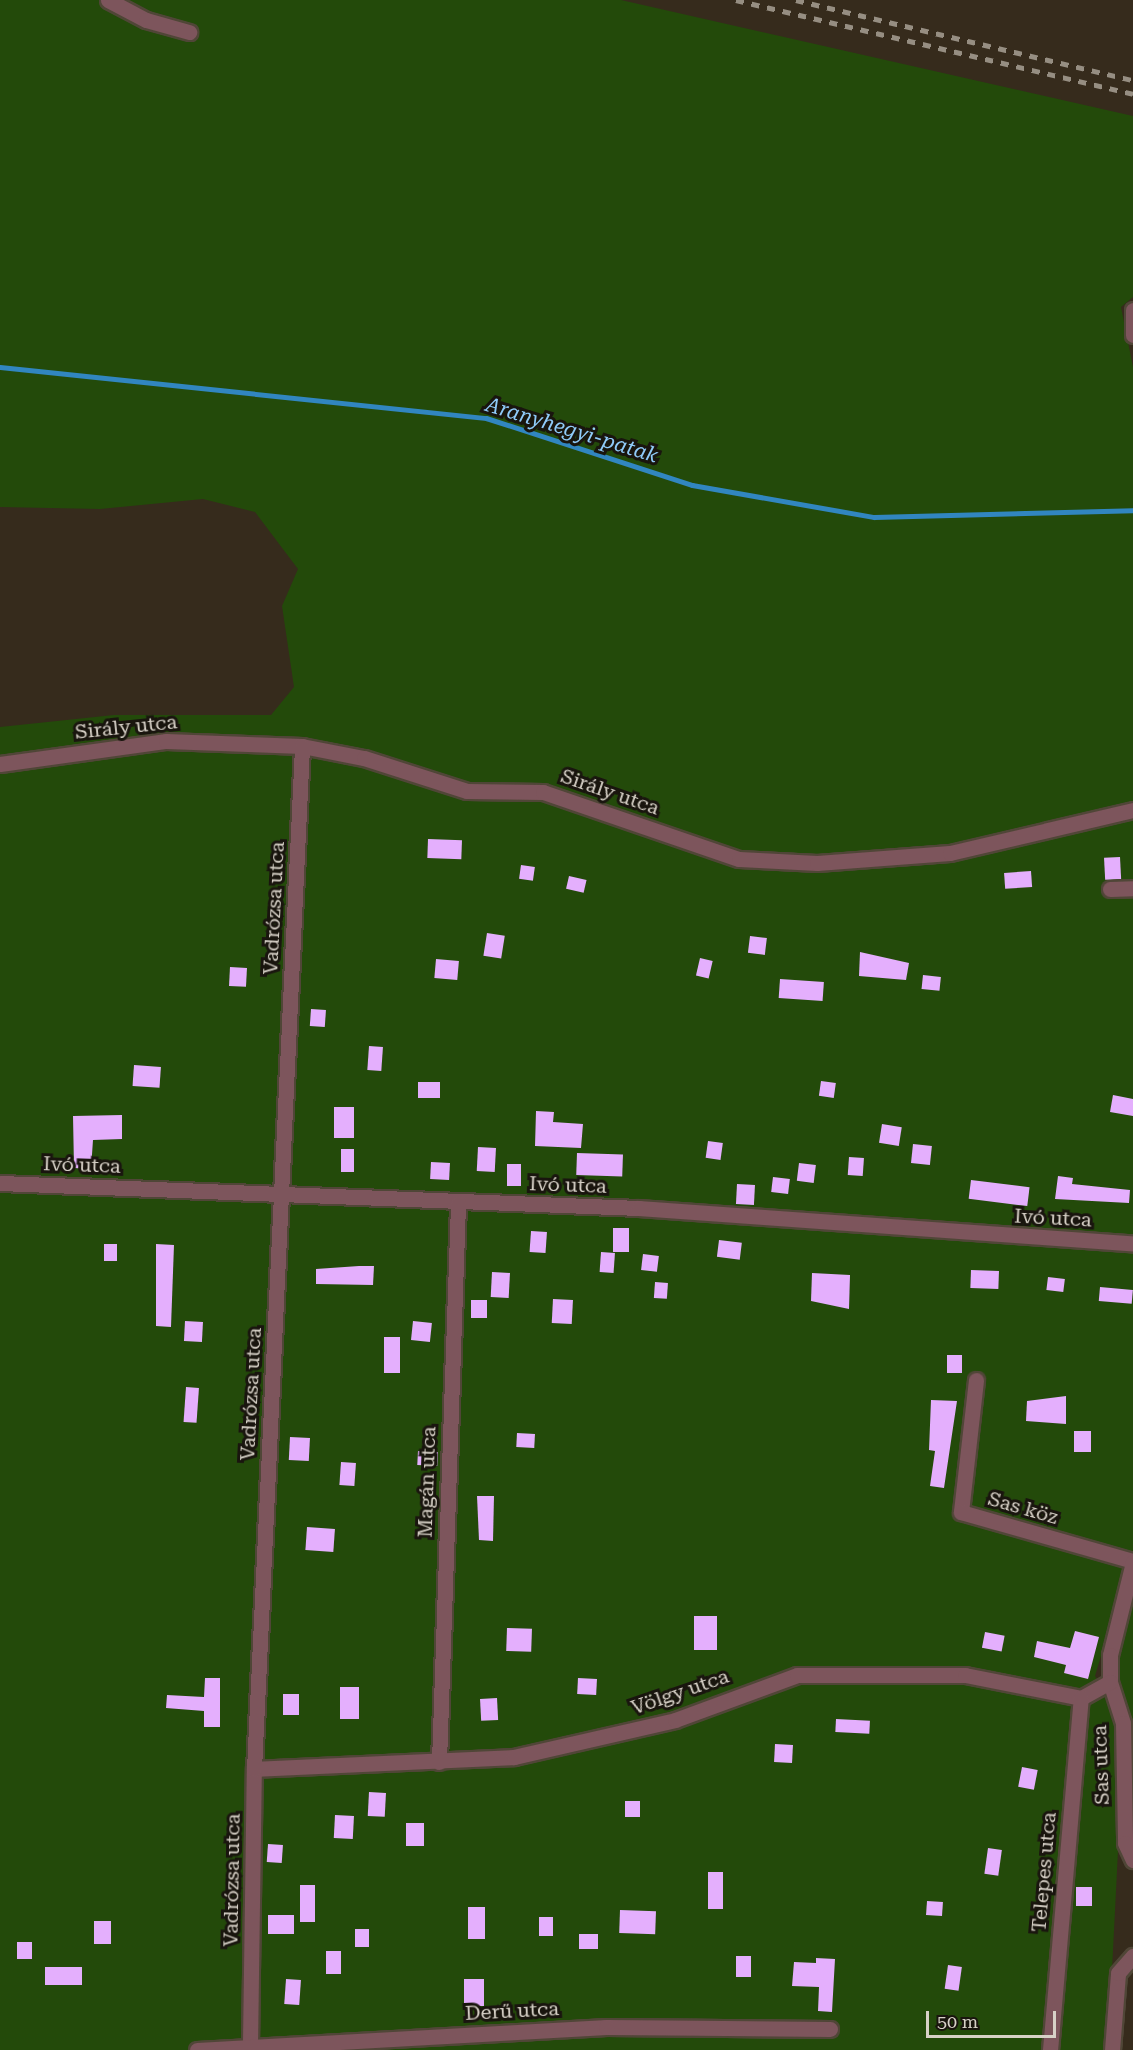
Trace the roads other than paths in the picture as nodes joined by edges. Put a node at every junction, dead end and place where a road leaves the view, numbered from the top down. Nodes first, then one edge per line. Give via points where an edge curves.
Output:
1 (108, 0) edge
2 (189, 32) dead end
3 (1133, 310) edge
4 (1133, 335) edge
5 (303, 746) junction
6 (0, 764) edge
7 (1133, 810) edge
8 (1133, 888) edge
9 (1110, 889) dead end
10 (0, 1183) edge
11 (282, 1194) junction
12 (458, 1203) junction
13 (1133, 1243) edge
14 (976, 1380) dead end
15 (1133, 1561) edge
16 (1110, 1682) junction
17 (1081, 1698) junction
18 (439, 1762) junction
19 (254, 1769) junction
20 (1133, 1860) edge
21 (1128, 1960) edge
22 (830, 2029) dead end
23 (250, 2044) junction
24 (197, 2050) edge
25 (1050, 2050) edge
26 (1112, 2050) edge

1 - 2 street via 146,20
3 - 4 street
5 - 6 street, Sirály utca via 166,741
5 - 7 street, Sirály utca via 364,758 467,792 543,792 739,859 817,863 950,853
5 - 11 street, Vadrózsa utca
8 - 9 street
10 - 11 street, Ivó utca
11 - 12 street, Ivó utca
11 - 19 street, Vadrózsa utca
12 - 13 street, Ivó utca via 639,1208
12 - 18 street, Magán utca
14 - 15 street, Sas köz via 961,1512
15 - 16 street, Sas utca via 1110,1655
16 - 17 street
16 - 20 street, Sas utca via 1123,1723 1125,1843
17 - 18 street, Völgy utca via 965,1675 797,1676 621,1734 514,1756
17 - 25 street, Telepes utca
18 - 19 street, Völgy utca
19 - 23 street, Vadrózsa utca
21 - 26 street via 1115,1985
22 - 23 street, Derű utca via 606,2027
23 - 24 street, Derű utca

